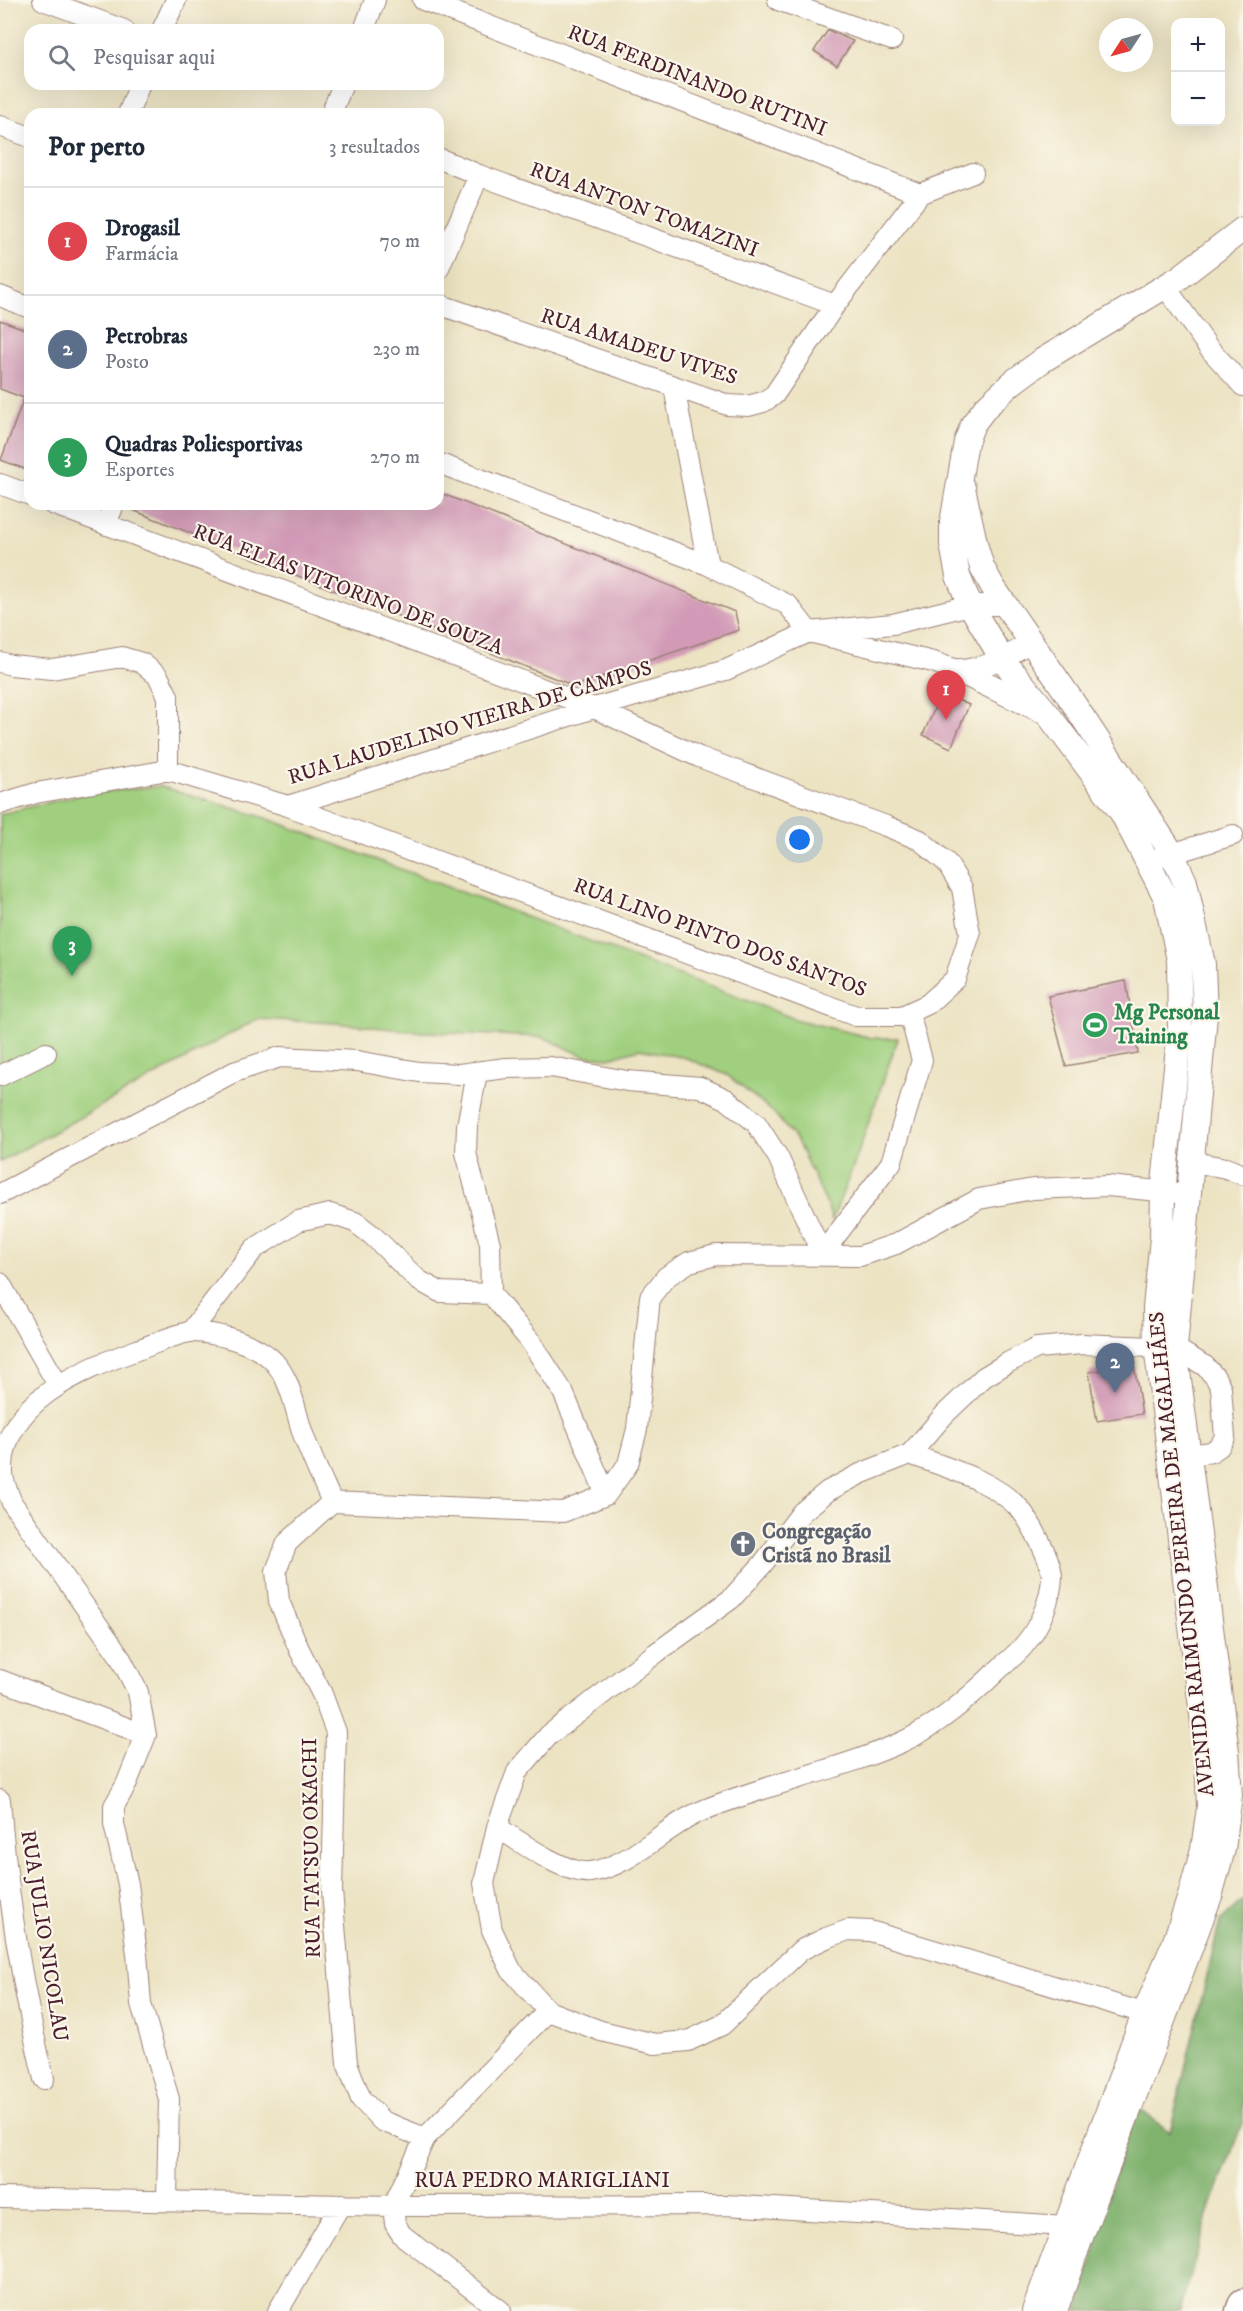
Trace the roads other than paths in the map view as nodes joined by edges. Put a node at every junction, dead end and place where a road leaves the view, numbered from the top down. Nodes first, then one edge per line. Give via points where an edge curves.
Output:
1 (43, 0) edge
2 (176, 0) edge
3 (375, 0) edge
4 (423, 0) edge
5 (778, 0) edge
6 (108, 24) edge
7 (165, 24) edge
8 (366, 24) edge
9 (892, 40) dead end
10 (138, 90) edge
11 (341, 90) edge
12 (130, 108) edge
13 (335, 108) edge
14 (0, 126) edge
15 (24, 135) edge
16 (444, 160) edge
17 (973, 173) dead end
18 (479, 175) junction
19 (920, 194) junction
20 (1243, 229) edge
21 (444, 256) edge
22 (1165, 286) junction
23 (0, 296) edge
24 (835, 305) junction
25 (24, 306) edge
26 (444, 306) edge
27 (1243, 386) edge
28 (674, 387) junction
29 (444, 465) edge
30 (960, 474) junction
31 (0, 484) edge
32 (24, 493) edge
33 (67, 510) edge
34 (112, 510) edge
35 (106, 525) junction
36 (708, 565) junction
37 (970, 605) junction
38 (1005, 605) junction
39 (809, 632) junction
40 (1031, 642) junction
41 (1002, 659) junction
42 (0, 662) edge
43 (959, 671) junction
44 (594, 708) junction
45 (1047, 713) junction
46 (168, 770) junction
47 (0, 804) edge
48 (288, 806) junction
49 (1233, 838) edge
50 (1173, 853) junction
51 (1148, 862) junction
52 (909, 1013) junction
53 (46, 1053) dead end
54 (477, 1072) junction
55 (0, 1076) edge
56 (1193, 1162) junction
57 (1243, 1174) edge
58 (1163, 1192) junction
59 (0, 1194) edge
60 (1189, 1194) junction
61 (822, 1254) junction
62 (0, 1283) edge
63 (491, 1294) junction
64 (190, 1331) junction
65 (1166, 1347) junction
66 (58, 1385) junction
67 (910, 1454) junction
68 (1179, 1457) junction
69 (606, 1495) junction
70 (332, 1502) junction
71 (0, 1680) edge
72 (146, 1735) junction
73 (0, 1800) edge
74 (497, 1827) junction
75 (548, 2011) junction
76 (1154, 2016) junction
77 (44, 2079) dead end
78 (425, 2139) junction
79 (0, 2198) edge
80 (166, 2200) junction
81 (341, 2204) junction
82 (393, 2206) junction
83 (1075, 2228) junction
84 (1243, 2303) edge
85 (278, 2311) edge
86 (501, 2311) edge
87 (1034, 2311) edge
88 (1055, 2311) edge
89 (1240, 2311) edge

1 - 6 street
2 - 7 street
3 - 8 street
4 - 19 street, RUA FERDINANDO RUTINI
5 - 9 street
10 - 12 street
11 - 13 street
14 - 15 street
16 - 18 street, RUA ANTON TOMAZINI
17 - 19 street
18 - 21 street
18 - 24 street, RUA ANTON TOMAZINI
19 - 24 street, RUA AMADEU VIVES
20 - 22 main road, AVENIDA RAIMUNDO PEREIRA DE MAGALHÃES
22 - 27 street via 1208,348
22 - 30 main road, AVENIDA RAIMUNDO PEREIRA DE MAGALHÃES via 1013,382 973,424
23 - 25 street
24 - 28 street, RUA AMADEU VIVES via 774,395 763,402 728,405
26 - 28 street, RUA AMADEU VIVES
28 - 36 street
29 - 36 street
30 - 37 main road, AVENIDA RAIMUNDO PEREIRA DE MAGALHÃES via 952,544 958,576
30 - 38 main road, AVENIDA RAIMUNDO PEREIRA DE MAGALHÃES via 982,567
31 - 32 street
33 - 35 street, RUA ELIAS VITORINO DE SOUZA
34 - 35 street
35 - 44 street, RUA ELIAS VITORINO DE SOUZA
36 - 39 street via 788,605
37 - 38 street, RUA LAUDELINO VIEIRA DE CAMPOS
37 - 39 street, RUA LAUDELINO VIEIRA DE CAMPOS via 893,624
37 - 41 main road, AVENIDA RAIMUNDO PEREIRA DE MAGALHÃES
38 - 40 main road, AVENIDA RAIMUNDO PEREIRA DE MAGALHÃES
39 - 43 street
39 - 44 street, RUA LAUDELINO VIEIRA DE CAMPOS via 726,670
40 - 41 street
40 - 50 main road, AVENIDA RAIMUNDO PEREIRA DE MAGALHÃES
41 - 43 street
41 - 45 main road, AVENIDA RAIMUNDO PEREIRA DE MAGALHÃES
42 - 46 street via 52,669 122,657 142,663 158,676 168,696
43 - 45 main road
44 - 48 street, RUA LAUDELINO VIEIRA DE CAMPOS
44 - 52 street, RUA LINO PINTO DOS SANTOS via 699,757 920,840 947,863 962,888 970,934 955,979 928,1004
45 - 51 main road, AVENIDA RAIMUNDO PEREIRA DE MAGALHÃES via 1122,813
46 - 47 street, RUA LAUDELINO VIEIRA DE CAMPOS via 36,793
46 - 48 street, RUA LAUDELINO VIEIRA DE CAMPOS
48 - 52 street, RUA LINO PINTO DOS SANTOS via 856,1016
49 - 50 street
50 - 51 street
50 - 56 main road, AVENIDA RAIMUNDO PEREIRA DE MAGALHÃES via 1185,882 1203,964 1205,1016
51 - 58 main road, AVENIDA RAIMUNDO PEREIRA DE MAGALHÃES via 1166,898 1179,960 1180,1028
52 - 61 street via 922,1060 891,1164
53 - 55 street
54 - 59 street via 419,1072 357,1061 280,1057 234,1072
54 - 61 street via 550,1067 627,1081 700,1087 726,1099 756,1123 778,1157
54 - 63 street via 466,1153 490,1245
56 - 57 street
56 - 60 main road, AVENIDA RAIMUNDO PEREIRA DE MAGALHÃES
58 - 60 street
58 - 61 street via 1108,1186 1033,1189 979,1199 896,1244 860,1256
58 - 65 main road, AVENIDA RAIMUNDO PEREIRA DE MAGALHÃES via 1155,1308
60 - 65 main road, AVENIDA RAIMUNDO PEREIRA DE MAGALHÃES
61 - 69 street via 716,1255 688,1262 666,1277 650,1297 637,1429 628,1464
62 - 66 street
63 - 64 street via 440,1292 418,1280 355,1222 330,1214 298,1221 254,1249
63 - 69 street via 531,1342 562,1392
64 - 66 street via 111,1360
64 - 70 street via 229,1338 263,1352 278,1366
65 - 67 street via 1082,1344 1037,1348 984,1377
65 - 68 main road, AVENIDA RAIMUNDO PEREIRA DE MAGALHÃES
65 - 68 street via 1205,1366 1221,1388 1225,1437 1219,1447
66 - 72 street via 15,1426 4,1452 3,1475 12,1503 119,1656 138,1692
67 - 74 street via 828,1491 802,1512 731,1599 549,1735 517,1772
67 - 74 street via 993,1487 1019,1509 1041,1542 1052,1575 1046,1606 1026,1643 961,1706 904,1741 701,1811 612,1867 586,1872 547,1859
68 - 76 main road, AVENIDA RAIMUNDO PEREIRA DE MAGALHÃES via 1227,1752 1230,1795 1223,1849 1210,1896
69 - 70 street via 564,1512
70 - 78 street, RUA TATSUO OKACHI via 287,1543 276,1571 279,1601 336,1732 333,1890 347,2063 361,2099 382,2121
71 - 72 street
72 - 80 street via 114,1806 114,1824 128,1884 141,2004 169,2099
73 - 77 street, RUA JULIO NICOLAU via 4,1858 27,2007
74 - 75 street via 484,1883 492,1930 511,1970
75 - 76 street via 601,2031 655,2044 688,2041 722,2025 801,1950 848,1930 870,1931
75 - 78 street
76 - 83 main road, AVENIDA RAIMUNDO PEREIRA DE MAGALHÃES
78 - 82 street
79 - 80 street, RUA PEDRO MARIGLIANI
80 - 81 street, RUA PEDRO MARIGLIANI
81 - 82 street, RUA PEDRO MARIGLIANI
81 - 85 street
82 - 83 street, RUA PEDRO MARIGLIANI via 725,2205
82 - 86 street via 395,2224 402,2235
83 - 87 main road, AVENIDA RAIMUNDO PEREIRA DE MAGALHÃES
83 - 88 main road, AVENIDA RAIMUNDO PEREIRA DE MAGALHÃES
84 - 89 highway

